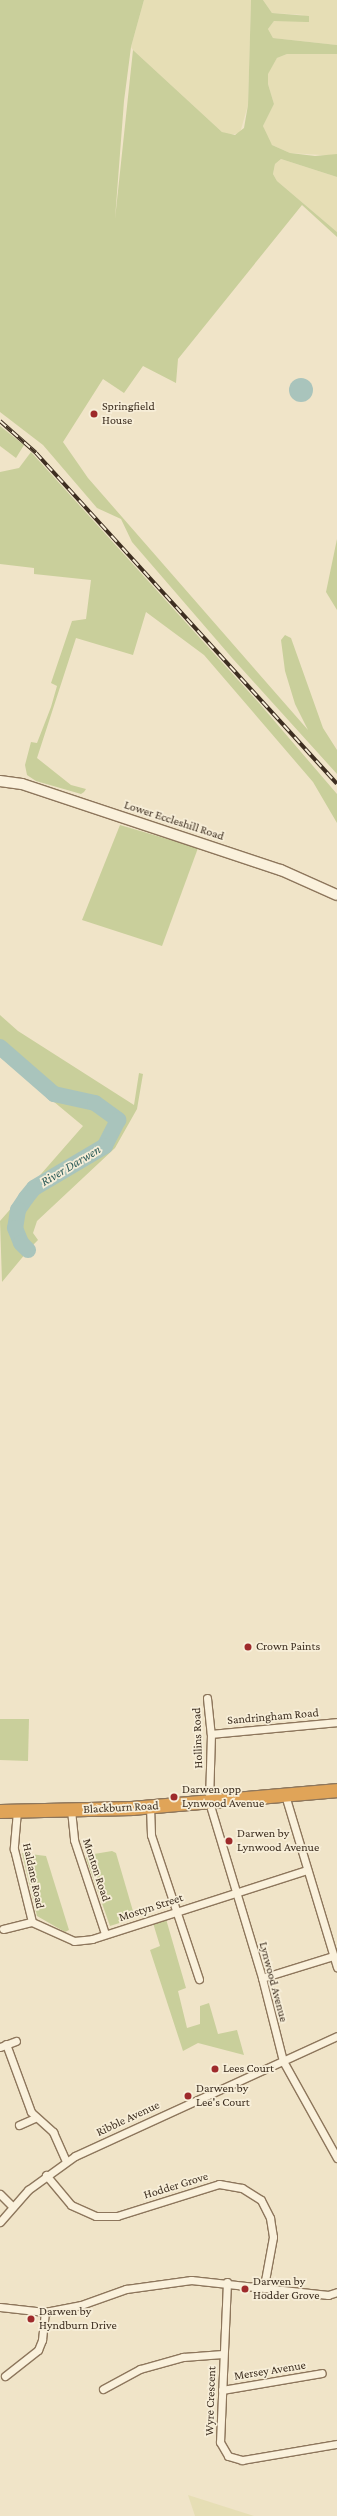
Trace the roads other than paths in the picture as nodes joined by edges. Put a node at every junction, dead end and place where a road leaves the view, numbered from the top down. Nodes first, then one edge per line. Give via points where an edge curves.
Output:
1 (0, 781) edge
2 (337, 895) edge
3 (207, 1698) dead end
4 (337, 1722) edge
5 (211, 1734) junction
6 (337, 1790) edge
7 (285, 1795) junction
8 (209, 1802) junction
9 (150, 1806) junction
10 (72, 1810) junction
11 (0, 1811) edge
12 (18, 1812) junction
13 (307, 1870) junction
14 (237, 1891) junction
15 (176, 1912) junction
16 (32, 1922) junction
17 (3, 1929) dead end
18 (105, 1934) junction
19 (333, 1956) junction
20 (337, 1967) edge
21 (262, 1978) junction
22 (199, 1979) dead end
23 (337, 2036) edge
24 (16, 2041) dead end
25 (3, 2045) edge
26 (283, 2061) junction
27 (35, 2118) junction
28 (19, 2125) dead end
29 (337, 2158) edge
30 (66, 2161) junction
31 (46, 2175) junction
32 (0, 2194) edge
33 (13, 2207) junction
34 (0, 2222) edge
35 (227, 2282) junction
36 (264, 2286) junction
37 (337, 2292) edge
38 (0, 2308) edge
39 (45, 2312) junction
40 (223, 2354) junction
41 (322, 2373) dead end
42 (5, 2376) dead end
43 (103, 2389) dead end
44 (222, 2390) junction
45 (337, 2444) edge

1 - 2 street, Lower Eccleshill Road via 22,784 281,870
3 - 5 street, Hollins Road
4 - 5 street, Sandringham Road
5 - 8 street, Hollins Road
6 - 7 highway, Blackburn Road
7 - 8 highway, Blackburn Road
7 - 13 street
8 - 9 highway, Blackburn Road
8 - 14 street, Lynwood Avenue
9 - 10 highway, Blackburn Road
9 - 15 street via 151,1835
10 - 12 highway, Blackburn Road
10 - 18 street, Monton Road via 74,1840
11 - 12 highway, Blackburn Road
12 - 16 street, Haldane Road via 14,1849
13 - 14 street, Mostyn Street
13 - 19 street
14 - 15 street, Mostyn Street
14 - 21 street, Lynwood Avenue
15 - 18 street, Mostyn Street
15 - 22 street
16 - 17 street
16 - 18 street, Mostyn Street via 74,1941
19 - 20 street
19 - 21 street
21 - 26 street, Lynwood Avenue
23 - 26 street, Ribble Avenue
24 - 25 street
25 - 27 street
26 - 29 street, Lynwood Avenue
26 - 30 street, Ribble Avenue
27 - 28 street
27 - 30 street via 53,2132
30 - 31 street, Ribble Avenue
31 - 33 street, Ribble Avenue
31 - 36 street, Hodder Grove via 71,2205 96,2216 117,2216 219,2184 242,2188 261,2200 270,2218 273,2237
32 - 33 street
33 - 34 street, Ribble Avenue
35 - 36 street
35 - 39 street via 168,2281 126,2289 81,2305
35 - 40 street, Wyre Crescent
36 - 37 street via 328,2295
38 - 39 street
39 - 42 street via 42,2340 38,2350
40 - 43 street via 183,2357 140,2369
40 - 44 street, Wyre Crescent
41 - 44 street, Mersey Avenue
44 - 45 street, Wyre Crescent via 220,2442 228,2456 242,2460

